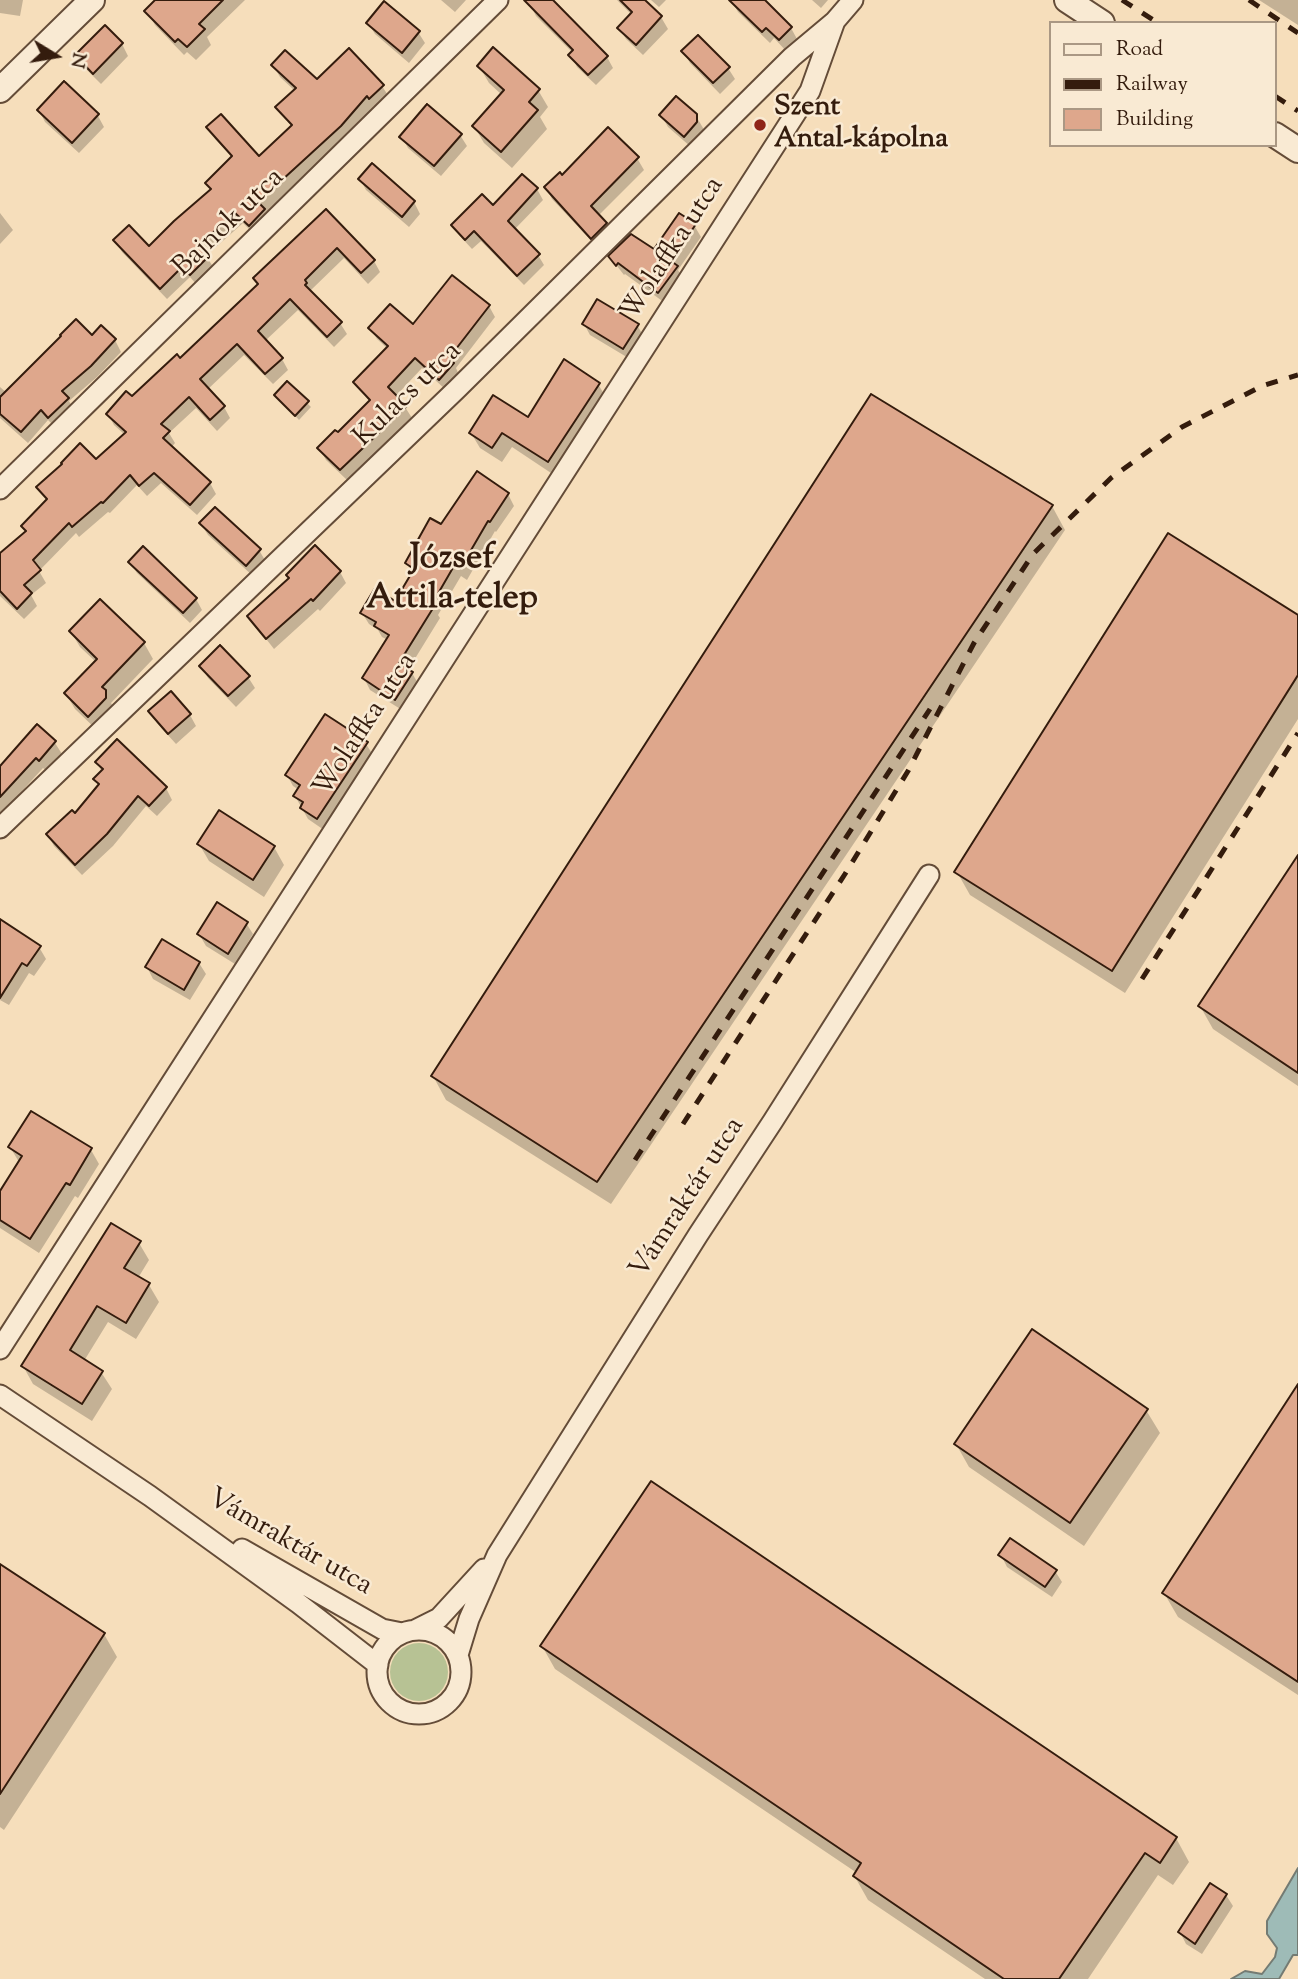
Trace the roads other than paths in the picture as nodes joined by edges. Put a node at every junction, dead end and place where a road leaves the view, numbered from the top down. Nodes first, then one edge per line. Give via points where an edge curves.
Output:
1 (92, 0) edge
2 (498, 0) edge
3 (853, 0) edge
4 (1067, 0) edge
5 (835, 20) junction
6 (1099, 21) edge
7 (0, 90) edge
8 (1277, 136) edge
9 (1298, 150) edge
10 (0, 489) edge
11 (0, 828) edge
12 (929, 875) dead end
13 (0, 1349) edge
14 (0, 1395) edge
15 (150, 1496) junction
16 (497, 1555) junction
17 (408, 1632) junction
18 (458, 1655) junction
19 (378, 1665) junction

1 - 7 street
2 - 10 street, Bajnok utca
3 - 5 street, Kulacs utca
4 - 6 street
5 - 11 street, Kulacs utca
5 - 13 street, Wolaffka utca via 810,91
8 - 9 street
12 - 16 street, Vámraktár utca
14 - 15 street, Vámraktár utca
15 - 17 street, Vámraktár utca via 382,1629
15 - 19 street, Vámraktár utca
16 - 17 street, Vámraktár utca via 439,1618
16 - 18 street, Vámraktár utca
17 - 18 street via 432,1632 448,1640
17 - 19 street via 390,1641
18 - 19 street via 459,1686 442,1707 429,1713 402,1710 391,1702 382,1692

